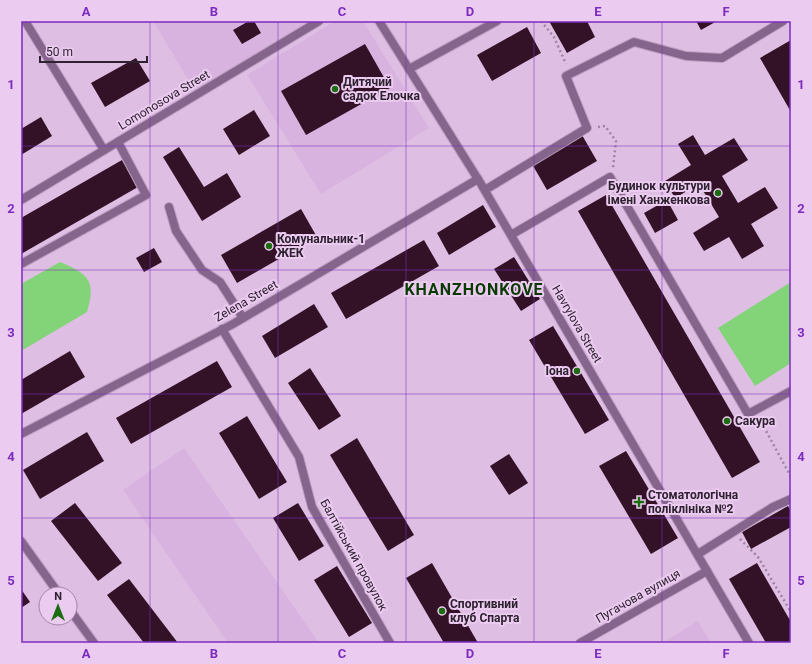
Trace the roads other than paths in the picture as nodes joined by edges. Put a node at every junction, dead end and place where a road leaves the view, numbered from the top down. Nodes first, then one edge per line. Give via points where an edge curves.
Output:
1 (25, 21) edge
2 (319, 21) edge
3 (379, 21) edge
4 (497, 21) edge
5 (783, 21) edge
6 (409, 69) junction
7 (118, 142) junction
8 (104, 150) junction
9 (478, 179) junction
10 (485, 190) junction
11 (21, 200) edge
12 (169, 207) dead end
13 (511, 235) junction
14 (21, 264) edge
15 (243, 318) junction
16 (222, 329) junction
17 (791, 391) edge
18 (21, 434) edge
19 (791, 499) edge
20 (21, 541) edge
21 (698, 554) junction
22 (708, 571) junction
23 (53, 586) edge
24 (78, 621) edge
25 (94, 643) edge
26 (390, 643) edge
27 (580, 643) edge
28 (749, 643) edge

1 - 8 street
2 - 7 street, Lomonosova Street
3 - 6 street, Havrylova Street
4 - 6 street
5 - 10 street via 722,58 686,56 634,42 566,76 587,128
6 - 9 street, Havrylova Street
7 - 8 street, Lomonosova Street
7 - 14 street via 146,195
8 - 11 street, Lomonosova Street
9 - 10 street, Havrylova Street
9 - 15 street, Zelena Street
10 - 13 street, Havrylova Street
12 - 15 street via 180,238 202,270 220,282
13 - 17 street via 610,177 748,414
13 - 21 street, Havrylova Street
15 - 16 street, Zelena Street
16 - 18 street, Zelena Street
16 - 26 street, Балтійський провулок via 299,457 312,507
19 - 21 street via 773,507
20 - 23 street
21 - 22 street, Havrylova Street
22 - 27 street, Пугачова вулиця
22 - 28 street, Havrylova Street
24 - 25 street

